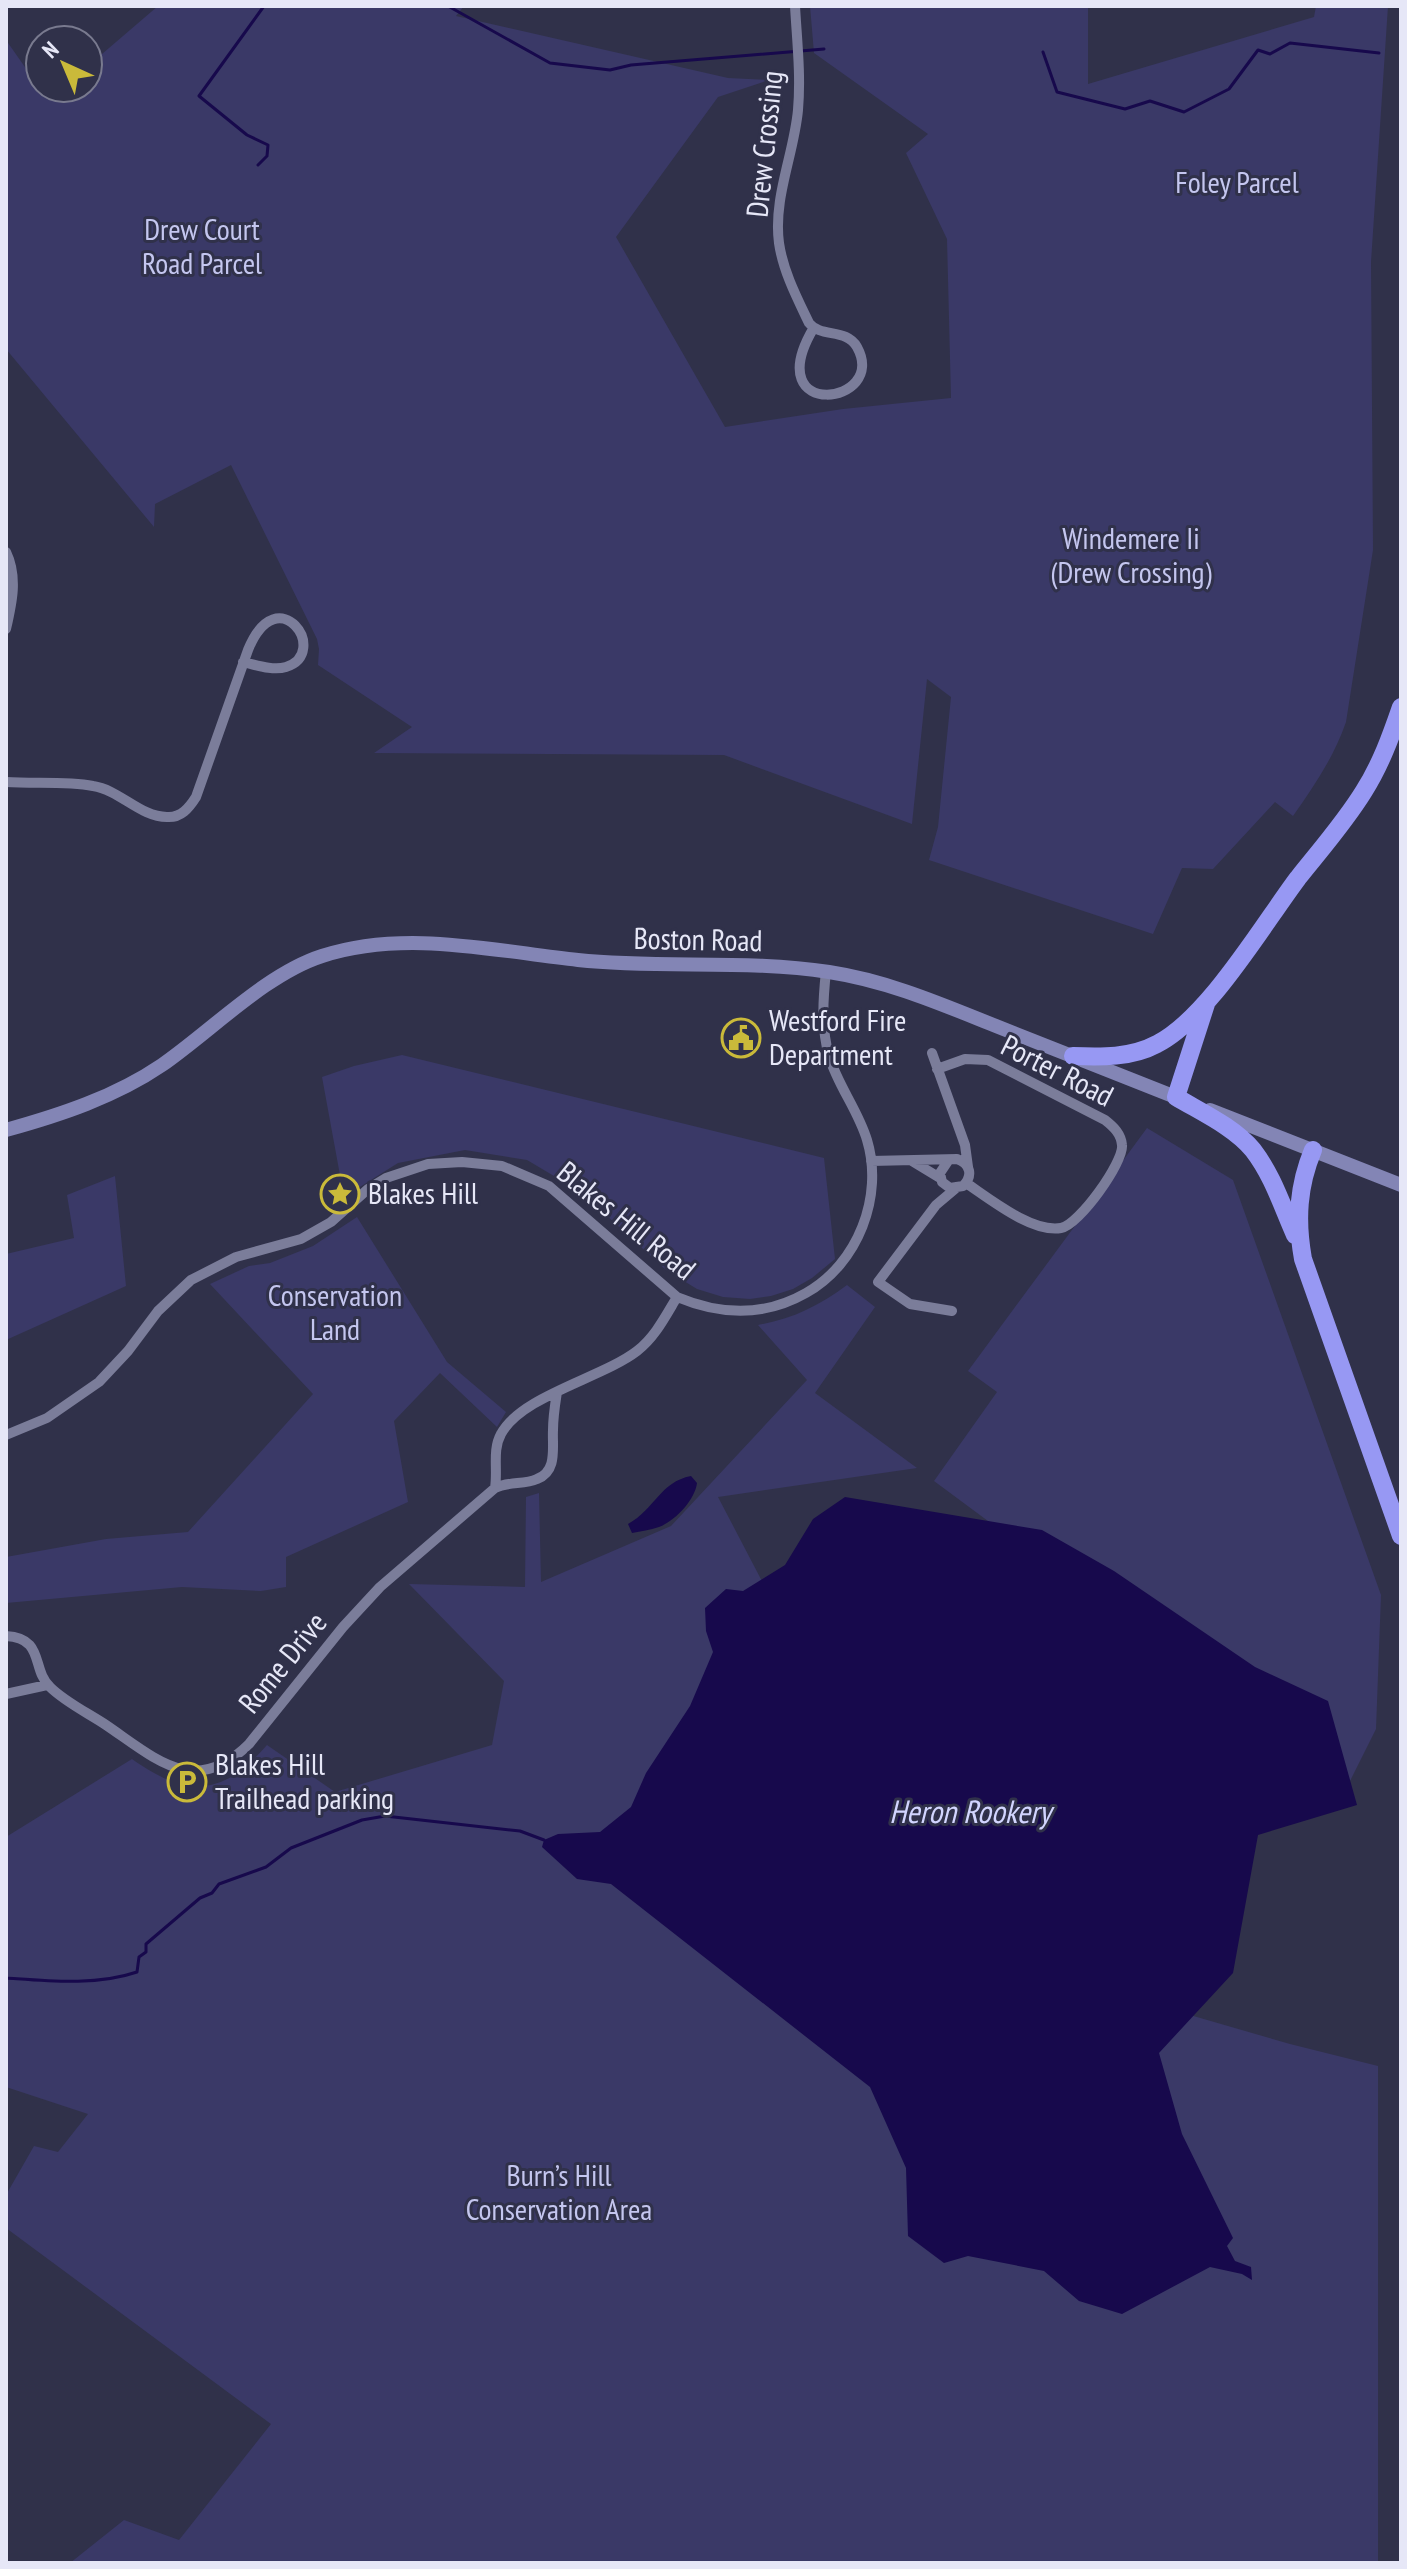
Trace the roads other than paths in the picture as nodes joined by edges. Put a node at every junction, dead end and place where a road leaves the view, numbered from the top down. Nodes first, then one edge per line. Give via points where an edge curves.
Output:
1 (795, 6) edge
2 (813, 329) junction
3 (6, 552) edge
4 (6, 629) edge
5 (243, 662) junction
6 (1401, 707) edge
7 (6, 782) edge
8 (826, 971) junction
9 (1207, 1002) junction
10 (932, 1053) dead end
11 (1073, 1056) junction
12 (937, 1069) junction
13 (1176, 1097) junction
14 (957, 1128) junction
15 (6, 1130) edge
16 (1313, 1150) junction
17 (950, 1160) junction
18 (871, 1161) junction
19 (910, 1161) junction
20 (968, 1167) junction
21 (941, 1180) junction
22 (966, 1183) junction
23 (1401, 1185) edge
24 (955, 1189) junction
25 (936, 1205) junction
26 (1302, 1251) junction
27 (677, 1297) junction
28 (952, 1311) dead end
29 (557, 1392) junction
30 (6, 1435) edge
31 (495, 1488) junction
32 (1401, 1536) edge
33 (6, 1636) edge
34 (47, 1685) junction
35 (6, 1694) edge

1 - 2 street, Drew Crossing via 798,111 778,215 779,243
2 - 2 street via 840,334 857,348 861,365 851,388 825,395 811,389 799,372 798,359
3 - 4 street via 13,579
5 - 5 street via 265,622 285,619 301,632 302,652 288,667
5 - 7 street via 196,797 180,814 158,817 93,786
6 - 9 highway via 1382,758 1343,823
8 - 11 main road, Boston Road via 923,996
8 - 15 main road, Boston Road via 622,965 438,943 348,949 288,971 130,1085
8 - 18 street, Blakes Hill Road via 822,1008 829,1056 862,1125
9 - 11 highway via 1155,1045 1125,1055
9 - 13 highway
10 - 12 street
11 - 13 main road, Boston Road
12 - 14 street
12 - 22 street, Porter Road via 965,1059 988,1060 1105,1120 1121,1139 1119,1161 1081,1214 1065,1227 1048,1228 1022,1219
13 - 16 main road, Boston Road
13 - 26 highway via 1251,1148 1278,1192
14 - 17 street via 959,1141
14 - 20 street
16 - 23 main road, Boston Road
16 - 26 highway via 1298,1203
17 - 19 street
17 - 20 street
17 - 21 street via 941,1168
18 - 19 street
18 - 27 street, Blakes Hill Road via 863,1225 843,1261 812,1290 757,1311 710,1308
19 - 21 street
20 - 22 street
21 - 24 street
21 - 25 street
22 - 24 street
24 - 25 street
25 - 28 street via 878,1282 910,1304
26 - 32 highway
27 - 29 street via 637,1351
27 - 30 street, Blakes Hill Road via 549,1186 488,1164 428,1164 386,1178 309,1235 236,1257 191,1280 99,1382 47,1418
29 - 31 street via 521,1412 502,1432
29 - 31 street, Rome Drive via 548,1472 533,1481
31 - 34 street, Rome Drive via 380,1587 249,1744 218,1768 191,1772 167,1766
33 - 34 street via 30,1645
34 - 35 street

